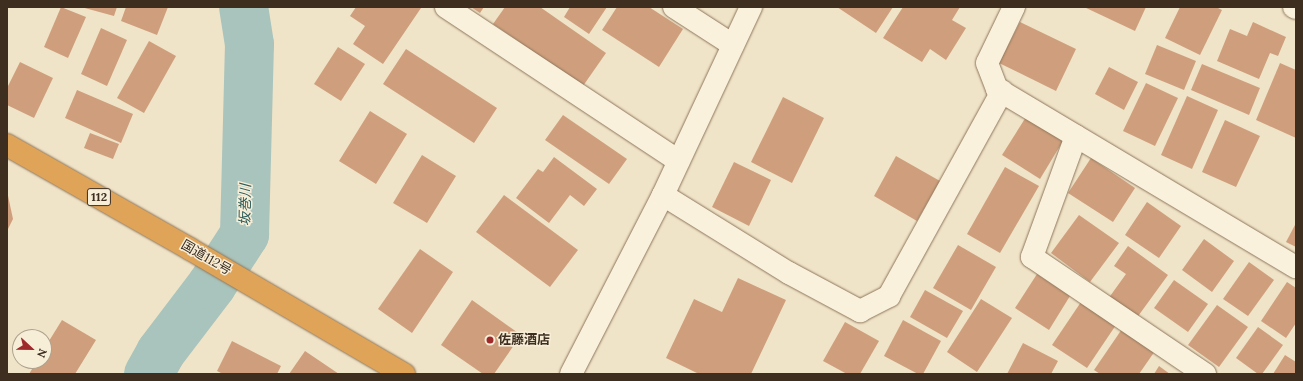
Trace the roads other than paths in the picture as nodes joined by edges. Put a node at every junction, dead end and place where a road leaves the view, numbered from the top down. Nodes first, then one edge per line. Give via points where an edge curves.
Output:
1 (446, 7) edge
2 (674, 7) edge
3 (751, 7) edge
4 (1014, 7) edge
5 (733, 45) junction
6 (1002, 91) junction
7 (1076, 136) junction
8 (7, 146) edge
9 (679, 161) junction
10 (663, 195) junction
11 (1296, 267) edge
12 (404, 374) edge
13 (570, 374) edge
14 (1205, 374) edge

1 - 9 street
2 - 5 street
3 - 5 street
4 - 6 street via 987,63 997,89
5 - 9 street
6 - 7 street
6 - 10 street via 889,296 860,311 789,273
7 - 11 street
7 - 14 street via 1032,257
8 - 12 highway, 国道112号 / 112
9 - 10 street
10 - 13 street

